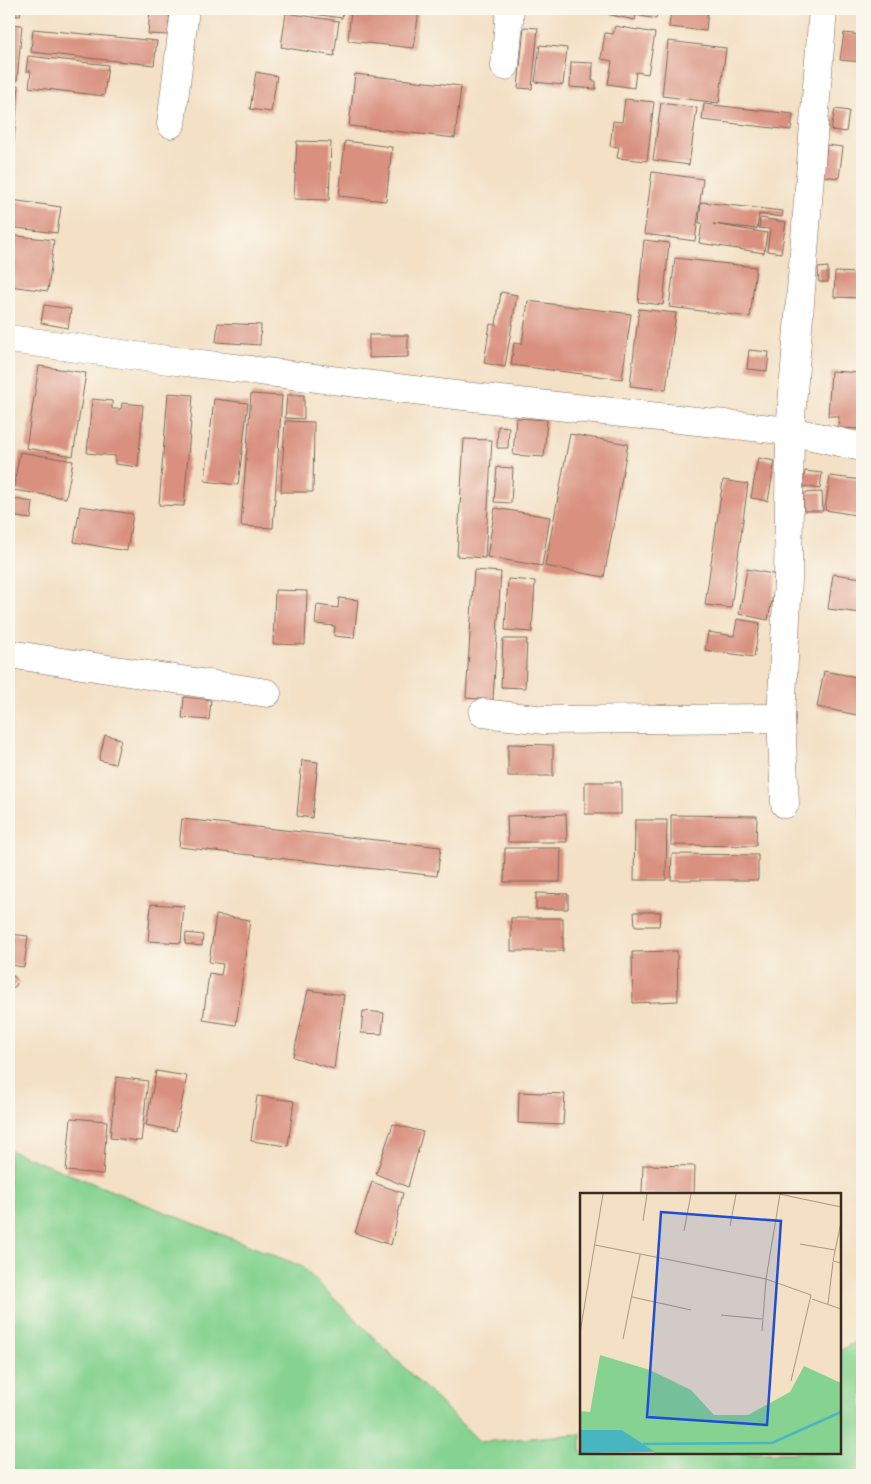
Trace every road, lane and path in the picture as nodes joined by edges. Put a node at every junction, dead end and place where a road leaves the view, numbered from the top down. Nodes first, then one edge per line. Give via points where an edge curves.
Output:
1 (185, 9) edge
2 (510, 9) edge
3 (823, 9) edge
4 (505, 66) dead end
5 (171, 124) dead end
6 (9, 339) edge
7 (790, 431) junction
8 (862, 447) edge
9 (9, 654) edge
10 (267, 693) dead end
11 (483, 713) dead end
12 (781, 718) junction
13 (785, 804) dead end

1 - 5 street
2 - 4 street
3 - 7 street
6 - 7 street via 455,395
7 - 8 street
7 - 12 street via 788,579
9 - 10 street
11 - 12 street via 544,720
12 - 13 street

